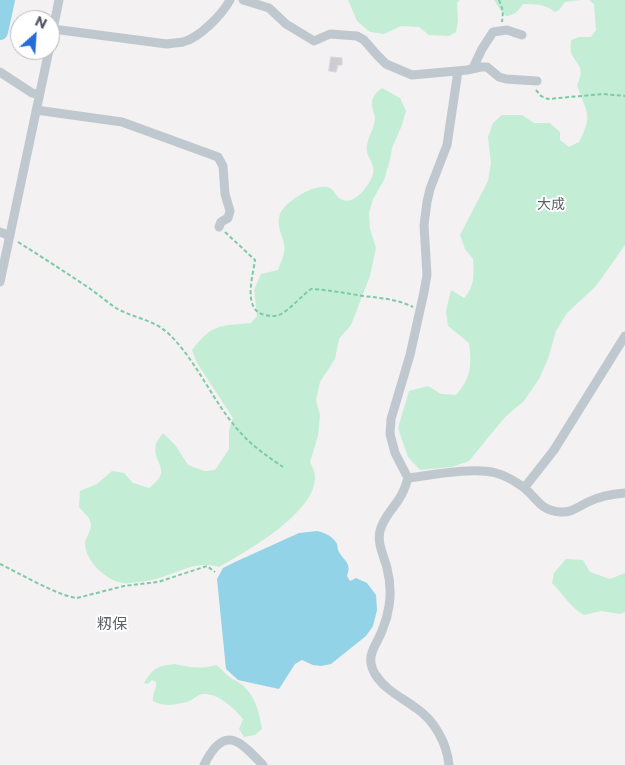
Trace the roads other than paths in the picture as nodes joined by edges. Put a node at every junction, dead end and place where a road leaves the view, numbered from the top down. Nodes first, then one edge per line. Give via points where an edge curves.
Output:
1 (230, 0) edge
2 (243, 0) edge
3 (60, 30) edge
4 (522, 35) dead end
5 (47, 60) edge
6 (473, 68) junction
7 (458, 71) junction
8 (0, 72) edge
9 (537, 82) road end
10 (39, 95) junction
11 (36, 110) junction
12 (219, 226) road end
13 (0, 232) edge
14 (10, 236) junction
15 (0, 282) edge
16 (625, 336) edge
17 (408, 478) junction
18 (525, 487) junction
19 (625, 492) edge
20 (204, 765) edge
21 (262, 765) edge
22 (449, 765) edge

1 - 3 street via 220,14 192,38 182,42 167,44
2 - 7 street via 269,8 286,24 314,40 330,34 357,36 386,64 412,75
4 - 6 street via 513,31 493,32
5 - 10 street
6 - 7 street
6 - 9 street via 487,68 506,79
7 - 17 street via 447,145 427,202 424,225 427,275 410,355 391,419 390,434 395,453
8 - 10 street
10 - 11 street
11 - 12 street via 122,122 218,157 223,166 230,212
11 - 14 street
13 - 14 street
14 - 15 street
16 - 18 street via 554,450
17 - 18 street via 488,472
17 - 22 street via 380,532 379,543 390,588 389,604 383,628 370,655 370,664 383,684 417,708 433,725 443,739
18 - 19 street via 542,508 562,512 574,510 608,494
20 - 21 street via 216,747 230,739 245,746

